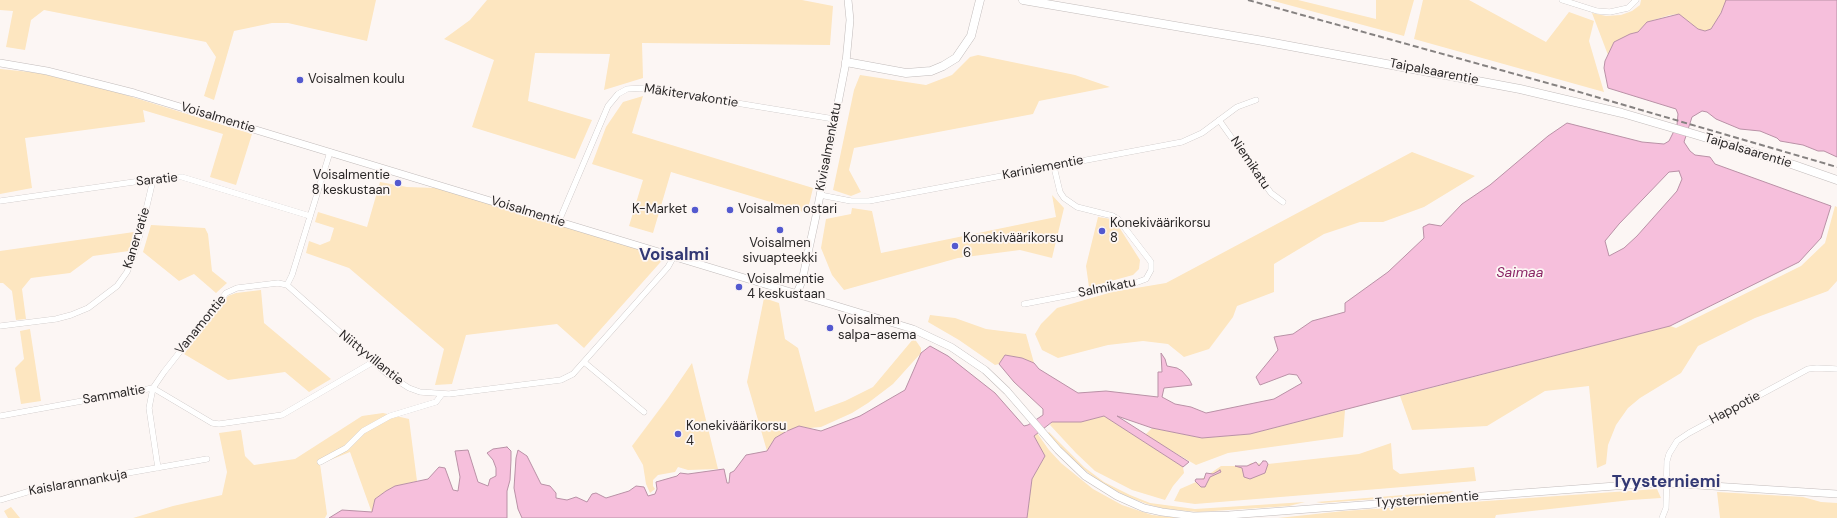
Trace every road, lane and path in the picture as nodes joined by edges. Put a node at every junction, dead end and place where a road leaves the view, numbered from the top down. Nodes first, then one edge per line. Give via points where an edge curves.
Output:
1 (848, 0) edge
2 (980, 0) edge
3 (1022, 0) edge
4 (1049, 0) edge
5 (1562, 0) edge
6 (1636, 0) edge
7 (1109, 15) junction
8 (846, 62) junction
9 (0, 63) edge
10 (1256, 100) dead end
11 (834, 119) junction
12 (1220, 120) junction
13 (330, 152) junction
14 (1054, 166) junction
15 (153, 180) junction
16 (1837, 180) edge
17 (820, 195) junction
18 (0, 201) edge
19 (1283, 202) dead end
20 (310, 216) junction
21 (559, 221) junction
22 (674, 256) junction
23 (287, 285) junction
24 (797, 293) junction
25 (1024, 304) dead end
26 (0, 326) edge
27 (373, 362) junction
28 (584, 362) junction
29 (1837, 369) edge
30 (153, 388) junction
31 (442, 394) junction
32 (644, 412) dead end
33 (0, 416) edge
34 (1043, 434) joint
35 (207, 459) dead end
36 (320, 462) dead end
37 (158, 468) junction
38 (1666, 483) junction
39 (1837, 494) edge
40 (0, 500) edge
41 (1266, 515) edge
42 (1662, 518) edge

1 - 8 street, Kivisalmenkatu via 850,20
2 - 8 main road via 971,36 956,58 942,66 931,71 912,73
3 - 7 main road, Taipalsaarentie
4 - 7 main road
5 - 6 street via 1597,11 1610,12 1628,8
7 - 16 main road, Taipalsaarentie via 1263,40 1570,100 1697,134
8 - 11 street, Kivisalmenkatu
9 - 13 street, Voisalmentie via 47,70 134,93
10 - 12 street, Kariniementie via 1237,107
11 - 17 street, Kivisalmenkatu
11 - 21 street, Mäkitervakontie via 644,88 627,89 618,94 608,106
12 - 14 street, Kariniementie via 1202,133 1182,142
12 - 19 street, Niemikatu via 1270,193
13 - 20 street
13 - 21 street, Voisalmentie
14 - 17 street, Kariniementie via 869,201 851,201
14 - 25 street, Salmikatu via 1060,192 1064,198 1077,207 1118,219 1151,262 1151,270 1146,279 1138,282
15 - 18 street, Saratie
15 - 20 street, Saratie via 182,177
15 - 26 street, Kanervatie via 134,256 117,286 88,308 71,315
17 - 24 street, Kivisalmenkatu via 802,281
20 - 23 street
21 - 22 street, Voisalmentie
22 - 24 street, Voisalmentie
22 - 28 street, Niittyvillantie
23 - 27 street, Niittyvillantie
23 - 30 street, Vanamontie via 278,283 237,288 226,293
24 - 34 street, Voisalmentie via 913,329 951,347 985,370 1007,391
27 - 30 street, Sammaltie via 282,415 219,424 212,423
27 - 31 street, Niittyvillantie via 409,388
28 - 31 street, Niittyvillantie via 574,374 561,380
28 - 32 street
29 - 38 street, Happotie via 1808,369 1683,436 1669,454
30 - 33 street, Sammaltie
30 - 37 street via 149,408
31 - 36 street via 436,402 390,416 363,431 346,448
34 - 41 street, Tyysterniementie via 1085,476 1117,496 1144,508 1193,516
35 - 37 street, Kaislarannankuja
37 - 40 street, Kaislarannankuja via 37,489
38 - 39 street, Tyysterniementie
38 - 41 street, Tyysterniementie via 1615,485
38 - 42 street, Happotie via 1666,508

